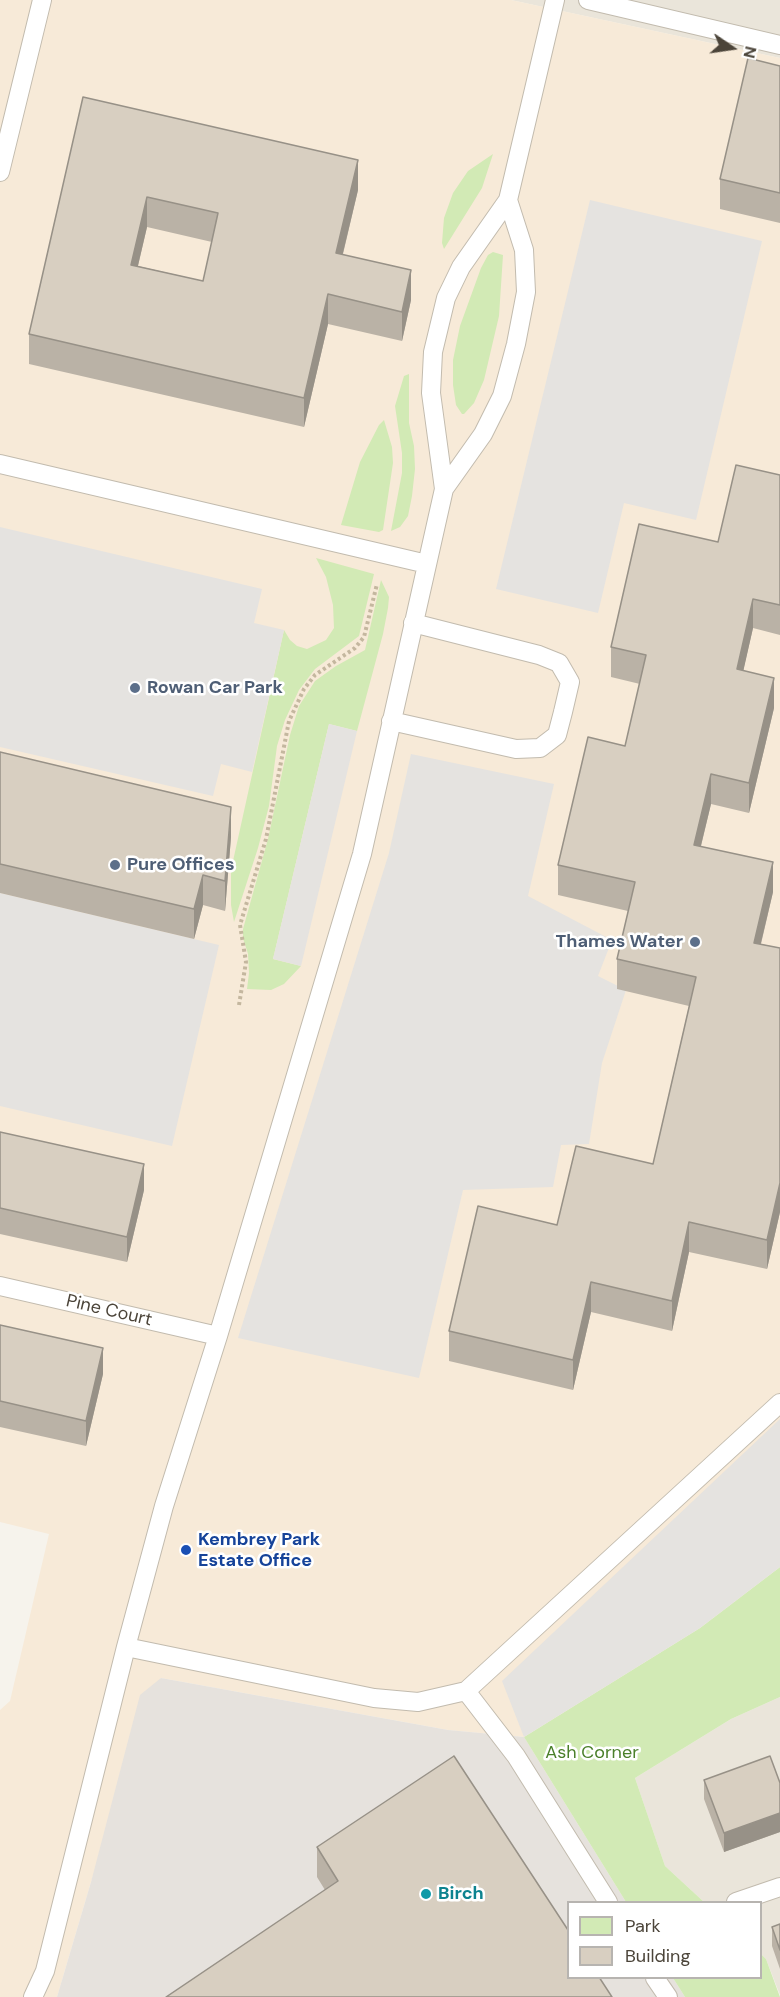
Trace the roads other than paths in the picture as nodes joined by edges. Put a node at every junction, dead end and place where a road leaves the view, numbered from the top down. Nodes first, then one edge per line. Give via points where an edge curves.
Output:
1 (42, 0) edge
2 (555, 0) edge
3 (588, 0) edge
4 (780, 45) edge
5 (0, 172) edge
6 (508, 200) junction
7 (0, 464) edge
8 (444, 489) junction
9 (427, 564) junction
10 (413, 623) junction
11 (391, 721) junction
12 (0, 1286) edge
13 (218, 1336) junction
14 (780, 1403) edge
15 (126, 1647) junction
16 (466, 1691) junction
17 (780, 1887) edge
18 (607, 1901) edge
19 (739, 1901) edge
20 (656, 1979) edge
21 (33, 1997) edge
22 (668, 1997) edge

1 - 5 lane
2 - 6 lane
3 - 4 lane
6 - 8 lane via 461,267 446,298 433,352 431,393
6 - 8 lane via 524,250 526,292 516,344 502,396 483,434
7 - 9 lane
8 - 9 lane
9 - 10 lane
10 - 11 lane
10 - 11 lane via 539,655 559,663 570,682 557,735 540,748 516,749
11 - 13 lane via 362,854
12 - 13 lane, Pine Court
13 - 15 lane via 164,1506
14 - 16 lane
15 - 16 lane via 374,1698 418,1702
15 - 21 lane via 45,1971
16 - 18 lane via 516,1756
17 - 19 lane
20 - 22 lane

